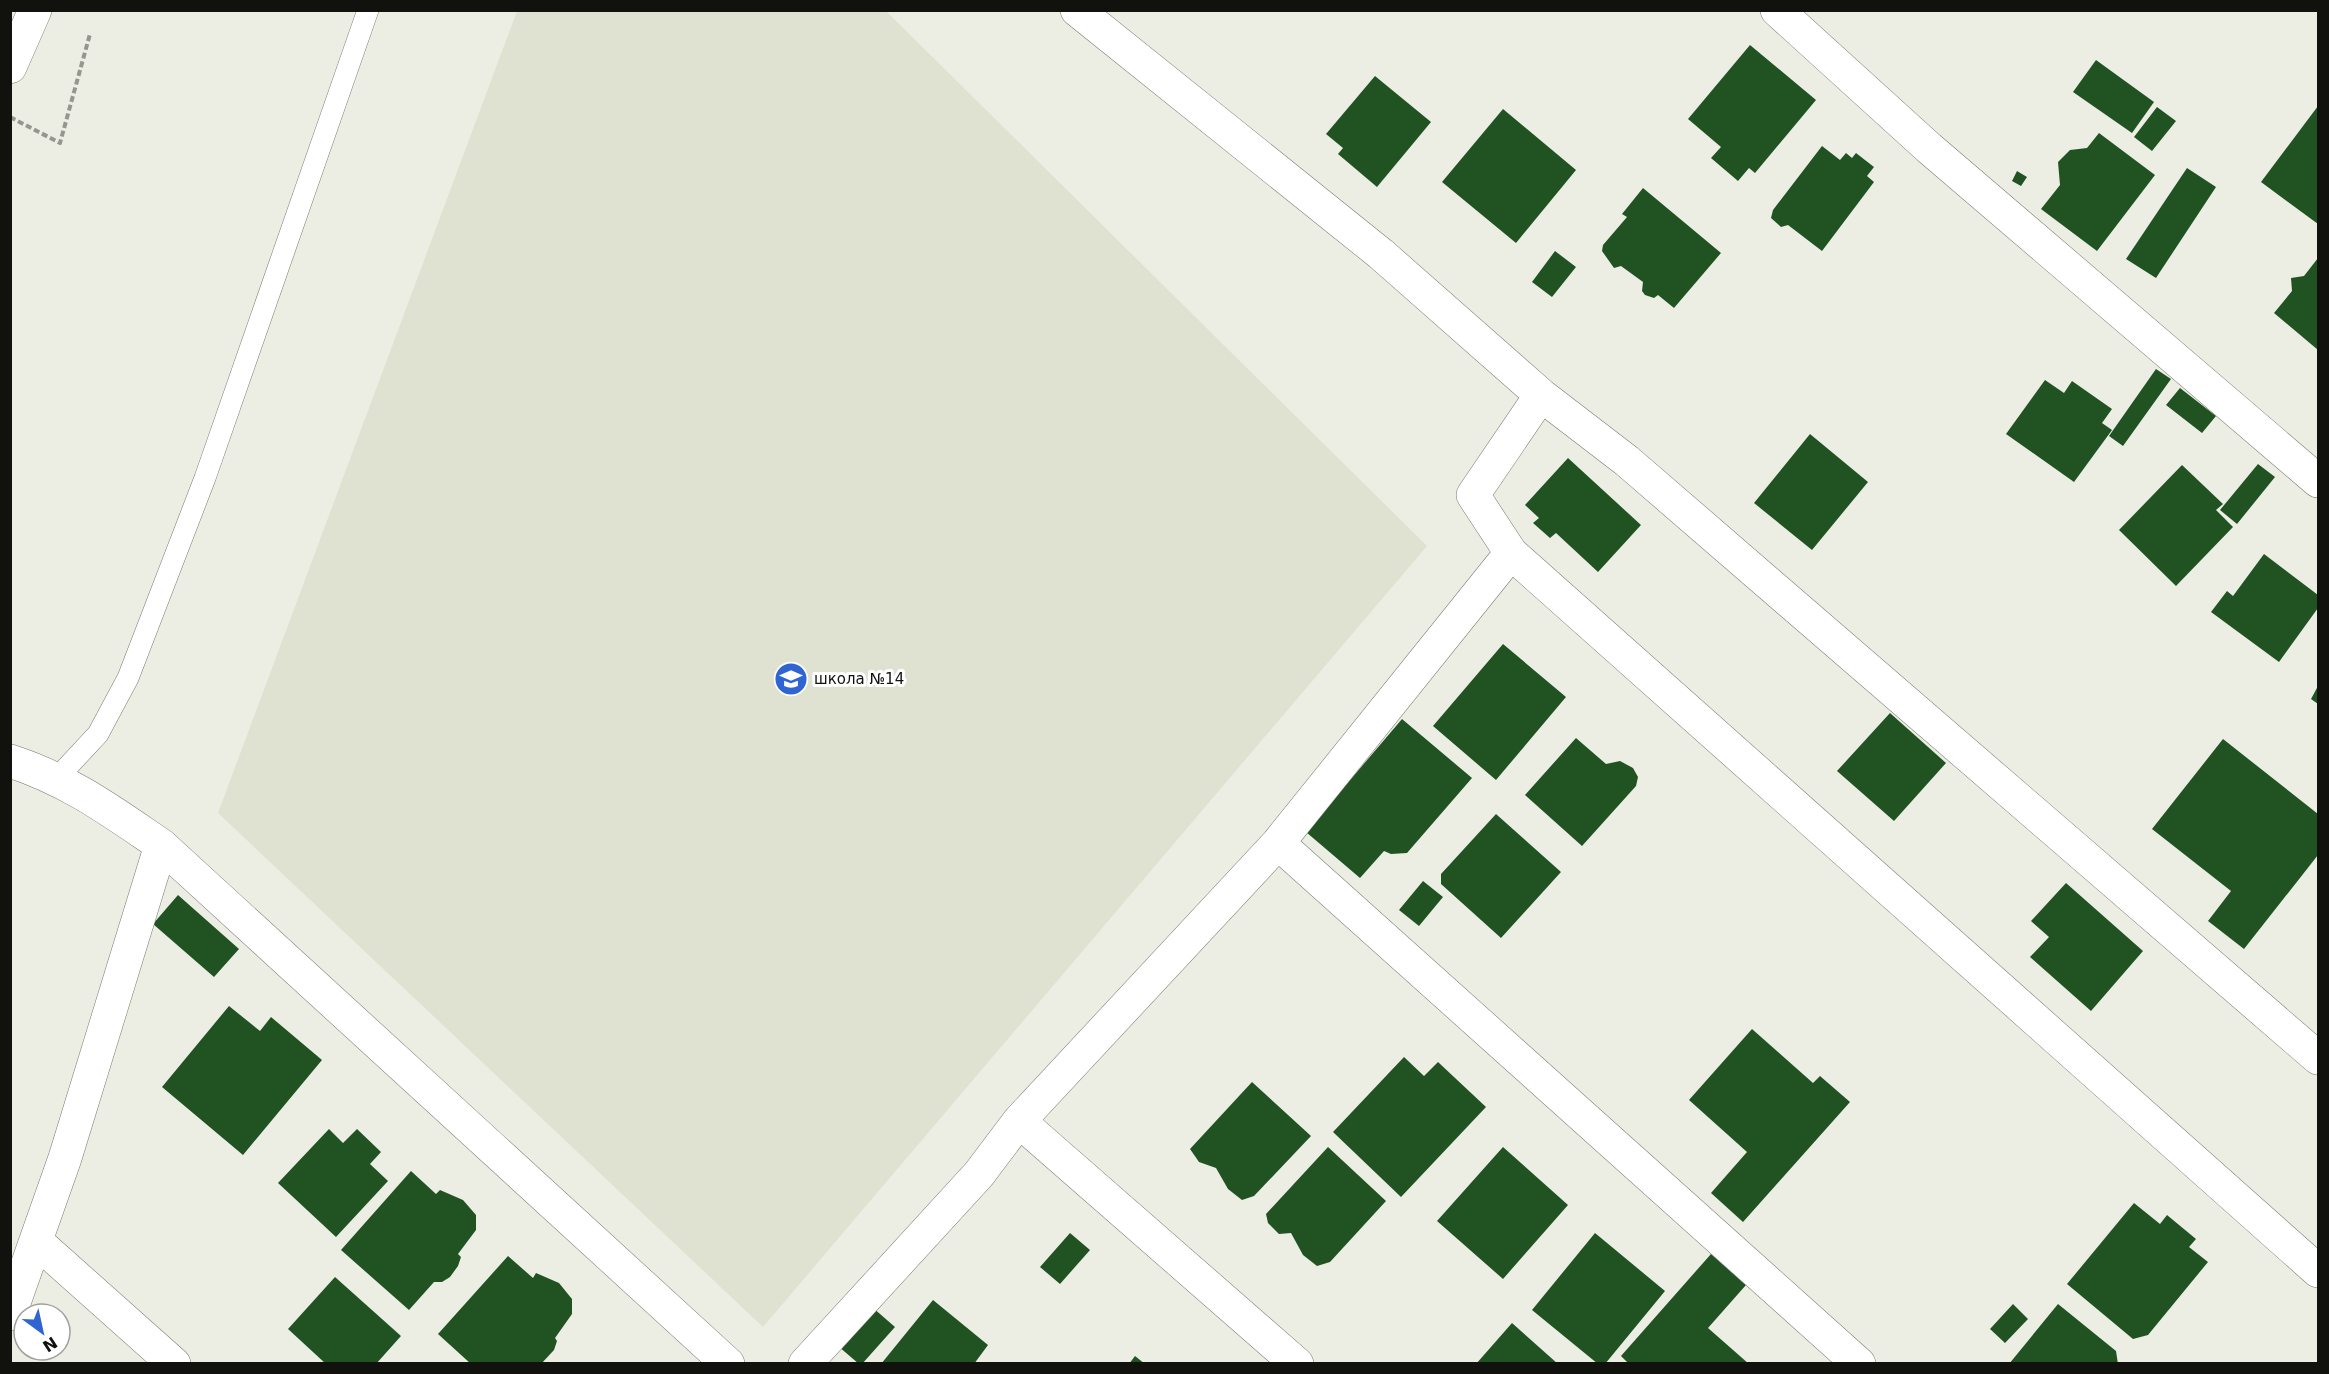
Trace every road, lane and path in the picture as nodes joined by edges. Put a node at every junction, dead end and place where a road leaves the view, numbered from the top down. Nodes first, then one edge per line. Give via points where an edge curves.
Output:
1 (35, 10) edge
2 (368, 10) edge
3 (1077, 10) edge
4 (1777, 10) edge
5 (90, 34) dead end
6 (10, 67) edge
7 (10, 117) edge
8 (1541, 395) junction
9 (2319, 481) edge
10 (1511, 553) junction
11 (10, 761) edge
12 (57, 777) junction
13 (1278, 843) junction
14 (161, 845) junction
15 (2319, 1058) edge
16 (1019, 1121) junction
17 (36, 1241) junction
18 (2319, 1271) edge
19 (10, 1314) edge
20 (174, 1364) edge
21 (728, 1364) edge
22 (805, 1364) edge
23 (1297, 1364) edge
24 (1859, 1364) edge

1 - 6 street
2 - 12 lane via 205,478 136,658 98,734
3 - 8 street via 1381,254
4 - 9 street via 1929,148
5 - 7 path via 60,143
8 - 10 street via 1473,495
8 - 15 street via 1627,461
10 - 13 street
10 - 18 street
11 - 12 street
12 - 14 street
13 - 16 street
13 - 24 street
14 - 17 street
14 - 21 street
16 - 22 street via 979,1174
16 - 23 street
17 - 19 street
17 - 20 street

